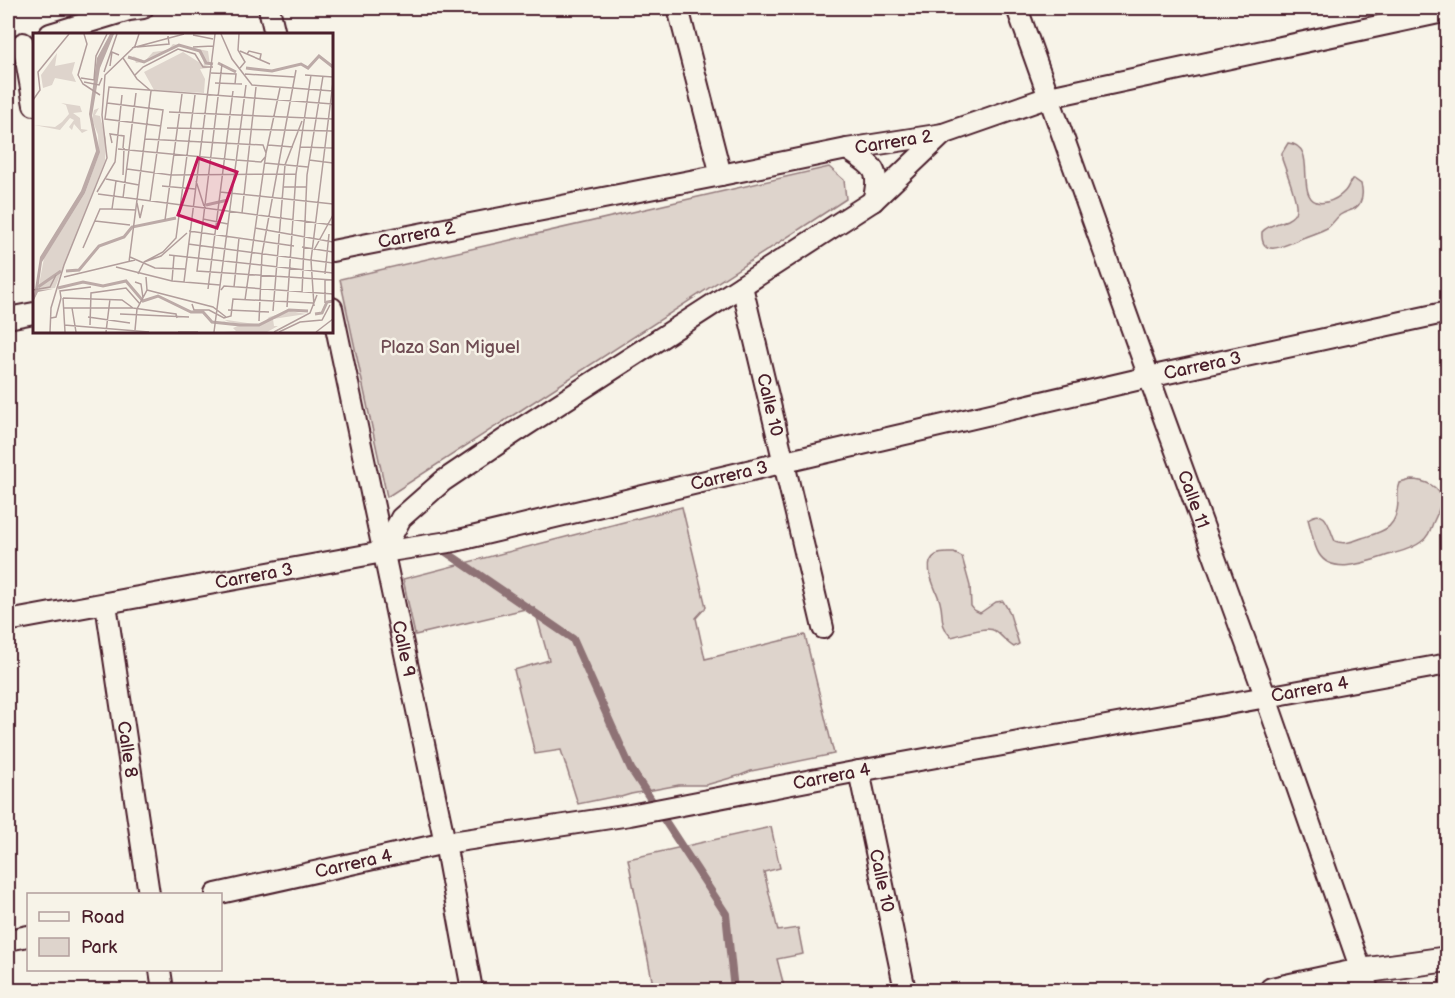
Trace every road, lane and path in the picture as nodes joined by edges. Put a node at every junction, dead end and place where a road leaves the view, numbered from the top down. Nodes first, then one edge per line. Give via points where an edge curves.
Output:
1 (133, 8) edge
2 (269, 8) edge
3 (678, 8) edge
4 (1017, 8) edge
5 (1448, 11) edge
6 (53, 33) edge
7 (275, 33) edge
8 (22, 43) edge
9 (1049, 97) junction
10 (33, 100) edge
11 (943, 134) junction
12 (847, 149) junction
13 (721, 175) junction
14 (873, 201) junction
15 (333, 251) edge
16 (742, 286) junction
17 (1448, 312) edge
18 (33, 313) edge
19 (333, 313) edge
20 (8, 318) edge
21 (1149, 377) junction
22 (785, 462) junction
23 (383, 552) junction
24 (106, 604) junction
25 (8, 621) edge
26 (823, 628) dead end
27 (1448, 664) edge
28 (1266, 698) junction
29 (859, 771) junction
30 (445, 843) junction
31 (149, 893) edge
32 (220, 893) edge
33 (27, 936) edge
34 (8, 940) edge
35 (1448, 959) edge
36 (160, 971) edge
37 (1364, 981) edge
38 (163, 990) edge
39 (472, 990) edge
40 (905, 990) edge
41 (1272, 990) edge

1 - 6 street
2 - 7 street
3 - 13 street
4 - 9 street, Calle 11
5 - 9 street, Carrera 2
8 - 10 street
9 - 11 street, Carrera 2
9 - 21 street, Calle 11
11 - 12 street, Carrera 2
11 - 14 street
12 - 13 street, Carrera 2
12 - 14 street via 870,164 876,174
13 - 15 street, Carrera 2
14 - 16 street
16 - 22 street, Calle 10
16 - 23 street via 443,482 401,518
17 - 21 street, Carrera 3
18 - 20 street
19 - 23 street, Calle 9
21 - 22 street, Carrera 3
21 - 28 street, Calle 11
22 - 23 street, Carrera 3 via 455,542
22 - 26 street, Calle 10
23 - 24 street, Carrera 3
23 - 30 street, Calle 9
24 - 25 street, Carrera 3
24 - 31 street, Calle 8
27 - 28 street, Carrera 4
28 - 29 street, Carrera 4
28 - 37 street, Calle 11
29 - 30 street, Carrera 4 via 630,814
29 - 40 street, Calle 10
30 - 32 street, Carrera 4
30 - 39 street, Calle 9
33 - 34 street
35 - 37 street
36 - 38 street
37 - 41 street

